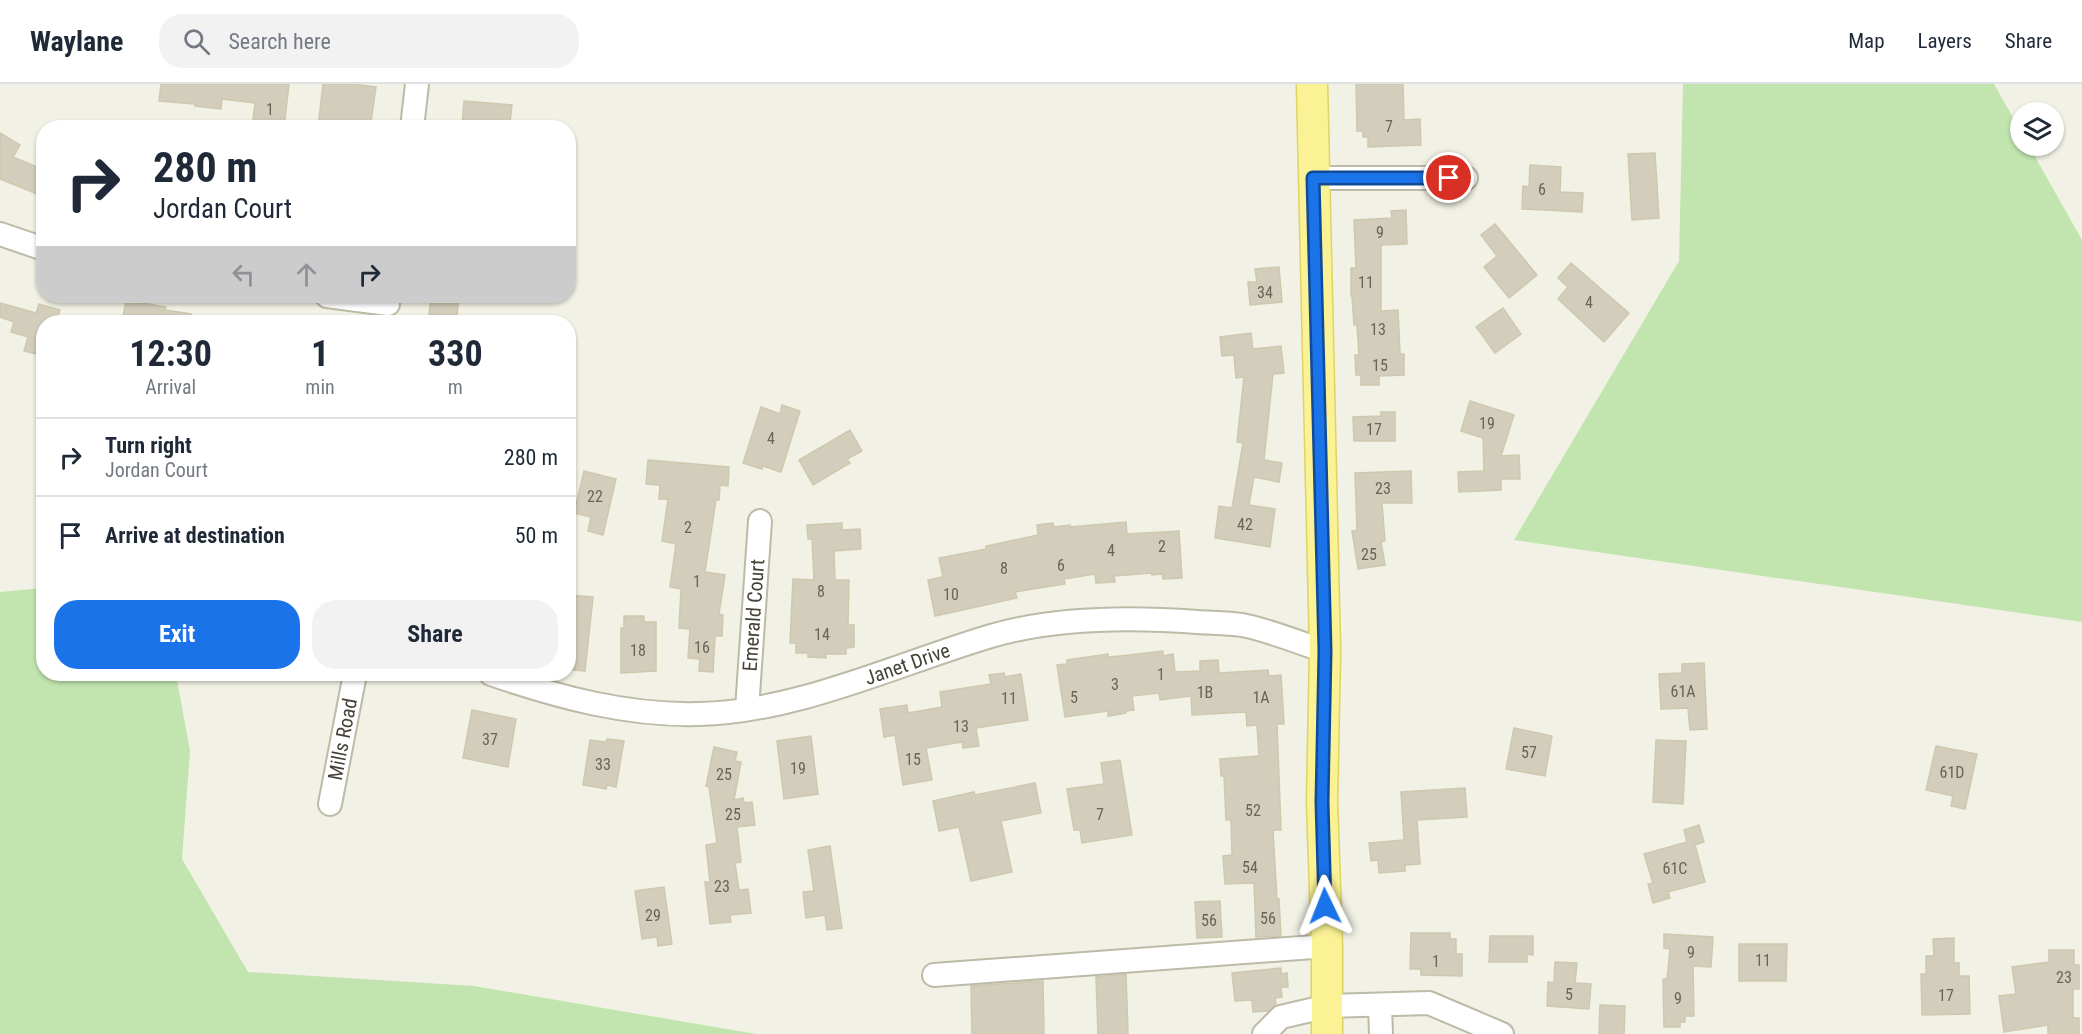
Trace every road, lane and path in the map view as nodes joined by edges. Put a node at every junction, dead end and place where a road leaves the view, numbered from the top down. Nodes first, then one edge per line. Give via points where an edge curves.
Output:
1 (417, 84) edge
2 (1312, 84) edge
3 (412, 120) edge
4 (1313, 178) junction
5 (1466, 178) dead end
6 (0, 234) edge
7 (36, 246) edge
8 (366, 303) edge
9 (388, 307) edge
10 (760, 521) dead end
11 (1325, 651) junction
12 (354, 681) edge
13 (512, 681) edge
14 (747, 709) junction
15 (330, 804) dead end
16 (1327, 946) junction
17 (934, 975) dead end
18 (1380, 1005) junction
19 (1327, 1020) edge
20 (1264, 1034) edge
21 (1381, 1034) edge
22 (1502, 1034) edge

1 - 3 street
2 - 4 main road
4 - 5 street
4 - 11 main road
6 - 7 street
8 - 9 street
10 - 14 street, Emerald Court
11 - 14 street, Janet Drive via 1243,626 1151,619 1059,622 993,635 859,680
11 - 16 main road via 1322,802
12 - 15 street, Mills Road
13 - 14 street, Janet Drive via 616,708 668,714
16 - 17 street
16 - 19 main road
18 - 19 street
18 - 21 street
18 - 22 street via 1429,1003
19 - 20 street via 1281,1017

